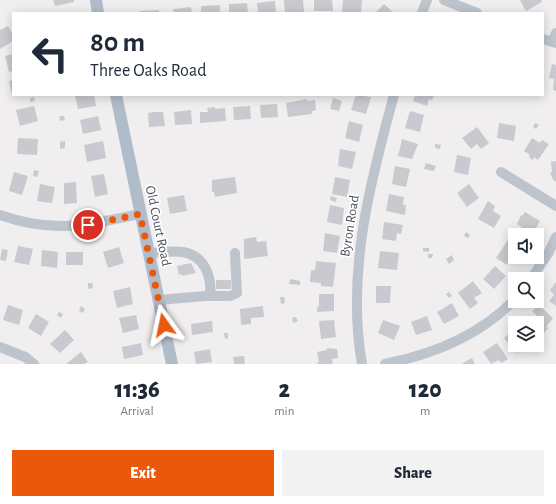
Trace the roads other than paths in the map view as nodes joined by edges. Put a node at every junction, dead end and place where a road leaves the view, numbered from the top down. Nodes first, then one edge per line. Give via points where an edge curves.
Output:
1 (96, 0) edge
2 (427, 0) edge
3 (444, 0) edge
4 (98, 12) edge
5 (422, 12) edge
6 (474, 12) edge
7 (544, 39) edge
8 (555, 39) edge
9 (116, 96) edge
10 (394, 96) edge
11 (500, 172) dead end
12 (556, 206) edge
13 (140, 214) junction
14 (0, 215) edge
15 (556, 237) edge
16 (236, 252) dead end
17 (149, 253) junction
18 (536, 272) edge
19 (210, 296) junction
20 (158, 300) junction
21 (508, 305) edge
22 (0, 347) edge
23 (34, 364) edge
24 (172, 364) edge
25 (362, 364) edge
26 (385, 364) edge

1 - 4 main road
2 - 5 street
3 - 6 street
7 - 8 street
9 - 13 main road, Old Court Road
10 - 25 street, Byron Road via 374,168 359,253 356,316
11 - 12 street
13 - 14 street via 65,227 22,223
13 - 17 main road, Old Court Road
15 - 18 street
16 - 19 street via 237,293 230,296
17 - 19 street via 183,252 192,255 209,273
17 - 20 main road, Old Court Road
19 - 20 street
20 - 24 main road, Old Court Road
21 - 26 street via 491,321 452,344 428,354
22 - 23 street via 25,356

